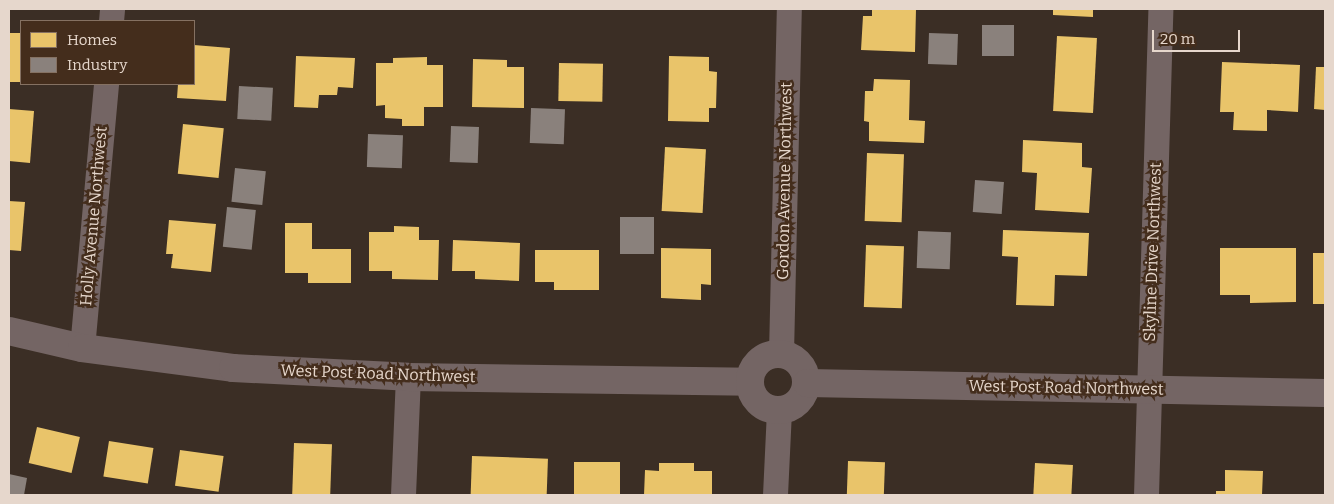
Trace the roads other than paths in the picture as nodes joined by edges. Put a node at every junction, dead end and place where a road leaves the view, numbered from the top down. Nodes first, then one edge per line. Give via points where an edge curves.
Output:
1 (789, 9) edge
2 (1160, 9) edge
3 (106, 85) edge
4 (9, 331) edge
5 (82, 348) junction
6 (781, 354) junction
7 (408, 378) junction
8 (750, 382) junction
9 (807, 383) junction
10 (1149, 390) junction
11 (1325, 393) edge
12 (779, 410) junction
13 (403, 495) edge
14 (775, 495) edge
15 (1146, 495) edge

1 - 6 street, Gordon Avenue Northwest
2 - 10 street, Skyline Drive Northwest
3 - 5 street, Holly Avenue Northwest
4 - 5 street, West Post Road Northwest
5 - 7 street, West Post Road Northwest via 233,368
6 - 8 street via 771,354 756,364
6 - 9 street via 802,366
7 - 8 street, West Post Road Northwest
7 - 13 street
8 - 12 street via 756,399 762,405
9 - 10 street, West Post Road Northwest
9 - 12 street via 795,405
10 - 11 street, West Post Road Northwest
10 - 15 street, Skyline Drive Northwest
12 - 14 street

